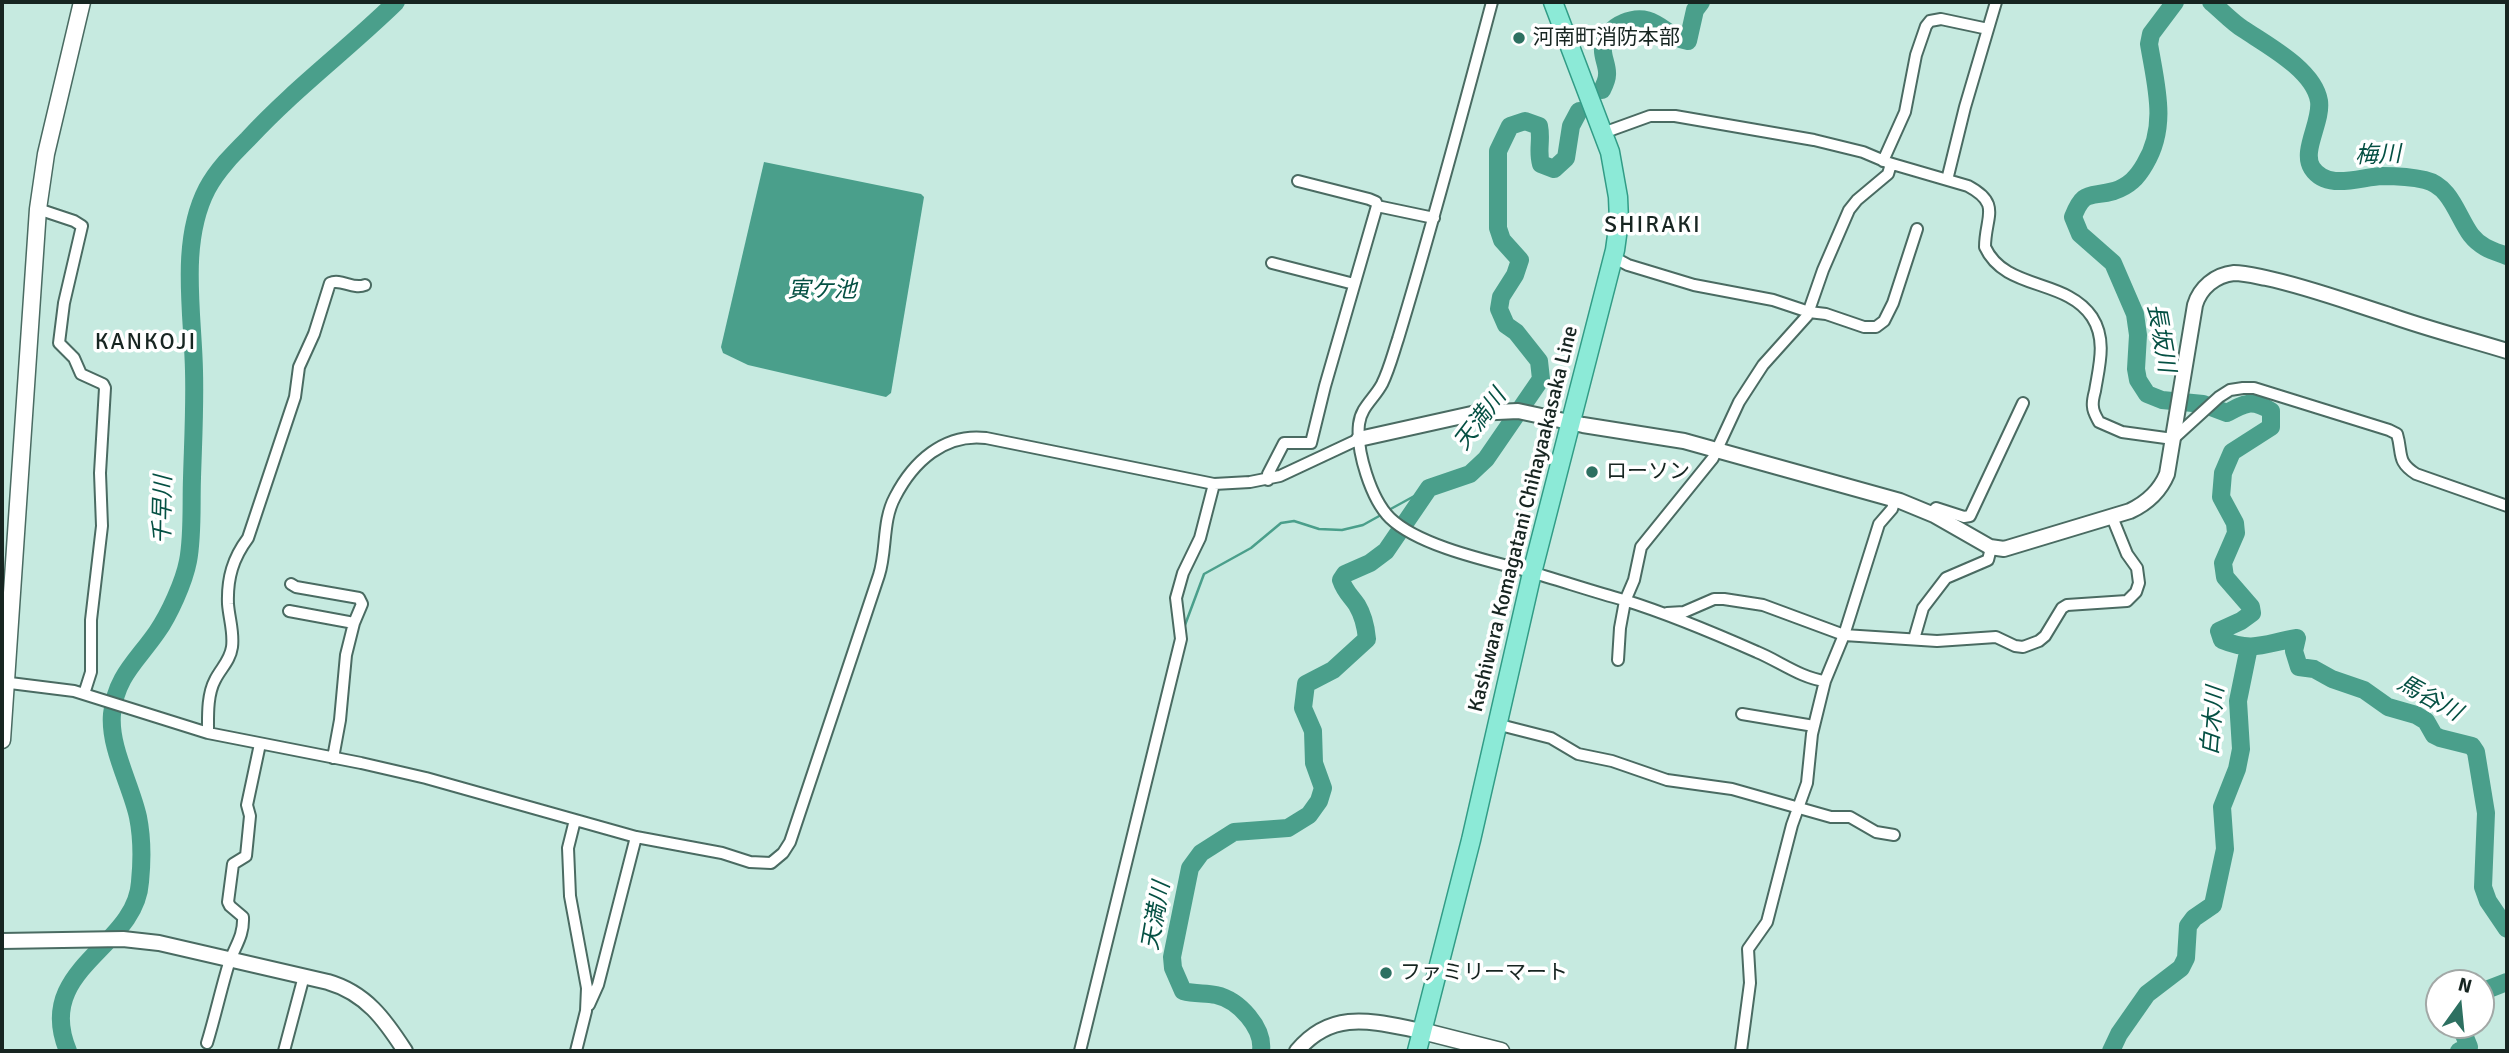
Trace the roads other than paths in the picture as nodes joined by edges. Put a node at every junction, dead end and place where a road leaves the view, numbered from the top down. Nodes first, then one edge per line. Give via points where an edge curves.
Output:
1 (82, 2) edge
2 (1492, 2) edge
3 (1553, 2) edge
4 (1996, 2) edge
5 (1988, 29) junction
6 (1603, 133) junction
7 (1887, 162) junction
8 (1947, 180) junction
9 (1298, 181) dead end
10 (1377, 205) junction
11 (38, 209) junction
12 (1434, 218) junction
13 (1917, 229) dead end
14 (1613, 257) junction
15 (1272, 263) dead end
16 (1354, 284) junction
17 (365, 285) dead end
18 (1809, 312) junction
19 (2507, 351) edge
20 (2023, 403) dead end
21 (1570, 422) junction
22 (1359, 439) junction
23 (2173, 439) junction
24 (1718, 450) junction
25 (1268, 480) junction
26 (1214, 484) junction
27 (1895, 500) junction
28 (2507, 506) edge
29 (1931, 513) junction
30 (2112, 517) junction
31 (1991, 548) junction
32 (1532, 573) junction
33 (290, 584) dead end
34 (1625, 601) junction
35 (289, 611) dead end
36 (1658, 612) junction
37 (354, 623) junction
38 (1844, 635) junction
39 (1914, 639) junction
40 (1618, 660) dead end
41 (1825, 681) junction
42 (4, 682) edge
43 (88, 695) junction
44 (3, 713) edge
45 (1742, 714) dead end
46 (1496, 724) junction
47 (1814, 726) junction
48 (208, 733) junction
49 (2, 740) edge
50 (260, 744) junction
51 (333, 758) junction
52 (1798, 808) junction
53 (575, 820) junction
54 (1894, 835) dead end
55 (635, 837) junction
56 (2, 941) edge
57 (230, 959) junction
58 (304, 976) junction
59 (586, 1011) junction
60 (1422, 1031) junction
61 (207, 1043) dead end
62 (284, 1051) edge
63 (405, 1051) edge
64 (576, 1051) edge
65 (1080, 1051) edge
66 (1297, 1051) edge
67 (1417, 1051) edge
68 (1501, 1051) edge
69 (1741, 1051) edge

1 - 11 main road via 46,154
2 - 12 street
3 - 6 main road, Kashiwara Komagatani Chihayaakasaka Line
4 - 5 street
5 - 7 street via 1941,19 1926,26
5 - 8 street
6 - 7 street via 1659,114 1814,140
6 - 14 main road, Kashiwara Komagatani Chihayaakasaka Line via 1618,197
7 - 8 street
7 - 18 street via 1888,174 1849,210
8 - 23 street via 1978,191 1989,202 1985,247 1996,263 2022,279 2056,289 2092,317 2101,337 2093,408 2099,422 2122,432
9 - 10 street
10 - 12 street
10 - 16 street
11 - 42 main road
11 - 43 street via 82,226 59,343 74,358 81,374 105,388 102,526
12 - 22 street via 1390,363 1360,416
13 - 18 street via 1884,321 1864,327
14 - 18 street via 1694,285
14 - 21 main road, Kashiwara Komagatani Chihayaakasaka Line
15 - 16 street
16 - 25 street via 1311,443 1284,443
17 - 48 street via 330,283 299,367 295,397 248,538 230,573 232,646 211,689
18 - 24 street via 1739,402
19 - 23 street via 2430,330 2303,285 2234,273 2222,276 2198,295
20 - 29 street via 1970,516 1936,508
21 - 22 street via 1518,411 1488,411
21 - 24 street
21 - 32 main road, Kashiwara Komagatani Chihayaakasaka Line
22 - 25 street
22 - 32 street via 1370,483 1392,520 1466,555
23 - 28 street via 2230,390 2254,388 2389,429 2397,434 2404,465 2416,474
23 - 30 street via 2167,474 2158,489 2141,506
24 - 27 street
24 - 34 street via 1641,547
25 - 26 street
26 - 55 street via 986,438 968,437 939,446 906,479 891,506 880,572 783,853 771,863 760,864
26 - 65 street via 1200,538 1176,598 1181,639
27 - 29 street
27 - 38 street via 1879,524
29 - 31 street
30 - 31 street via 2016,546
30 - 39 street via 2137,568 2139,583 2127,601 2067,605 2039,641 2023,647 1996,636
31 - 39 street via 1988,560 1946,578 1923,608
32 - 34 street
32 - 46 main road, Kashiwara Komagatani Chihayaakasaka Line
33 - 37 street via 359,598 362,604
34 - 36 street
34 - 40 street
35 - 37 street
36 - 38 street via 1684,612 1724,598 1763,605
36 - 41 street
37 - 51 street
38 - 39 street
38 - 41 street
41 - 47 street
42 - 43 street
42 - 44 main road
43 - 48 street
44 - 49 main road
45 - 47 street
46 - 52 street via 1551,738 1578,754 1667,780 1732,789
46 - 60 main road, Kashiwara Komagatani Chihayaakasaka Line
47 - 52 street via 1807,783
48 - 50 street
50 - 51 street
50 - 57 street via 247,805 246,856 233,864 231,877 228,902 243,917 243,928
51 - 53 street via 426,778
52 - 54 street via 1850,817 1876,832
52 - 69 street via 1767,922 1748,949 1750,982
53 - 55 street
53 - 59 street via 568,848 570,896 586,976
55 - 59 street via 598,985
56 - 57 street via 123,939
57 - 58 street
57 - 61 street
58 - 62 street
58 - 63 street via 349,989 366,1000
59 - 64 street
60 - 66 street via 1339,1022 1317,1032
60 - 67 main road, Kashiwara Komagatani Chihayaakasaka Line
60 - 68 main road

